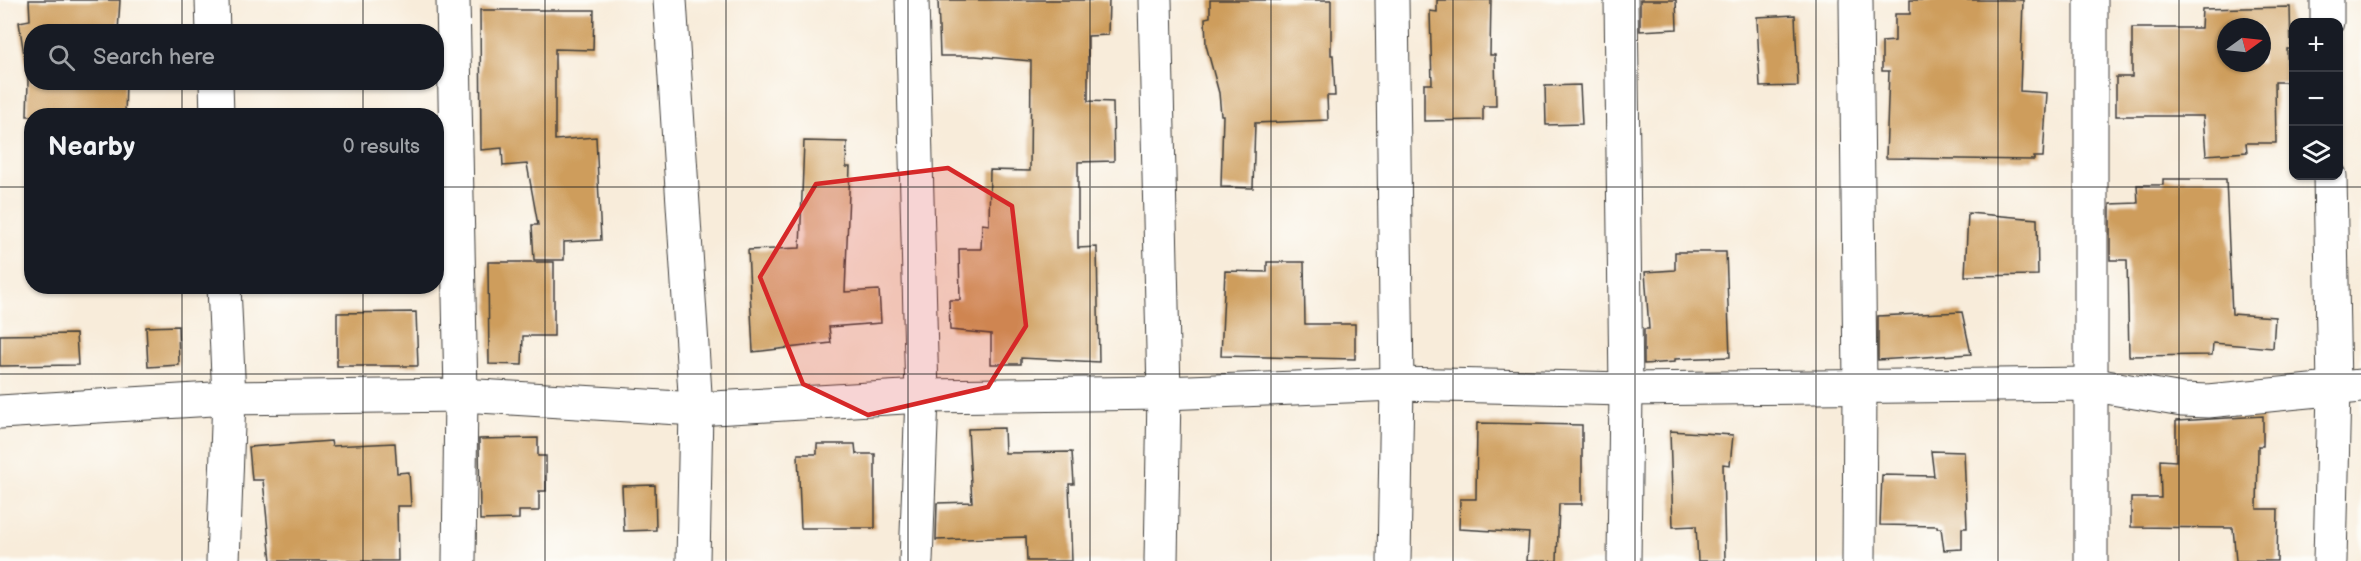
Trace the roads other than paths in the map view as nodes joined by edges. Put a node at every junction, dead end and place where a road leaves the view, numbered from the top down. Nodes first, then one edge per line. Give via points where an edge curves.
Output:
1 (212, 0) edge
2 (453, 0) edge
3 (670, 0) edge
4 (912, 0) edge
5 (1155, 0) edge
6 (1392, 0) edge
7 (1621, 0) edge
8 (1856, 0) edge
9 (2091, 0) edge
10 (2327, 0) edge
11 (2327, 18) edge
12 (213, 24) edge
13 (216, 90) edge
14 (217, 108) edge
15 (2330, 180) edge
16 (224, 294) edge
17 (1397, 384) junction
18 (2089, 384) junction
19 (1860, 385) junction
20 (2347, 387) edge
21 (1626, 389) junction
22 (1164, 393) junction
23 (462, 395) junction
24 (922, 396) junction
25 (229, 398) junction
26 (696, 409) junction
27 (0, 412) edge
28 (223, 561) edge
29 (459, 561) edge
30 (693, 561) edge
31 (916, 561) edge
32 (1161, 561) edge
33 (1394, 561) edge
34 (1623, 561) edge
35 (1859, 561) edge
36 (2091, 561) edge
37 (2330, 561) edge

1 - 12 street
2 - 23 street
3 - 26 street
4 - 24 street
5 - 22 street
6 - 17 street
7 - 21 street
8 - 19 street
9 - 18 street
10 - 11 street
13 - 14 street
15 - 20 street
16 - 25 street
17 - 21 street
17 - 22 street
17 - 33 street
18 - 19 street
18 - 20 street via 2182,400
18 - 36 street
19 - 21 street
19 - 35 street
20 - 37 street
21 - 34 street
22 - 24 street
22 - 32 street
23 - 25 street
23 - 26 street
23 - 29 street
24 - 26 street
24 - 31 street
25 - 27 street
25 - 28 street
26 - 30 street

